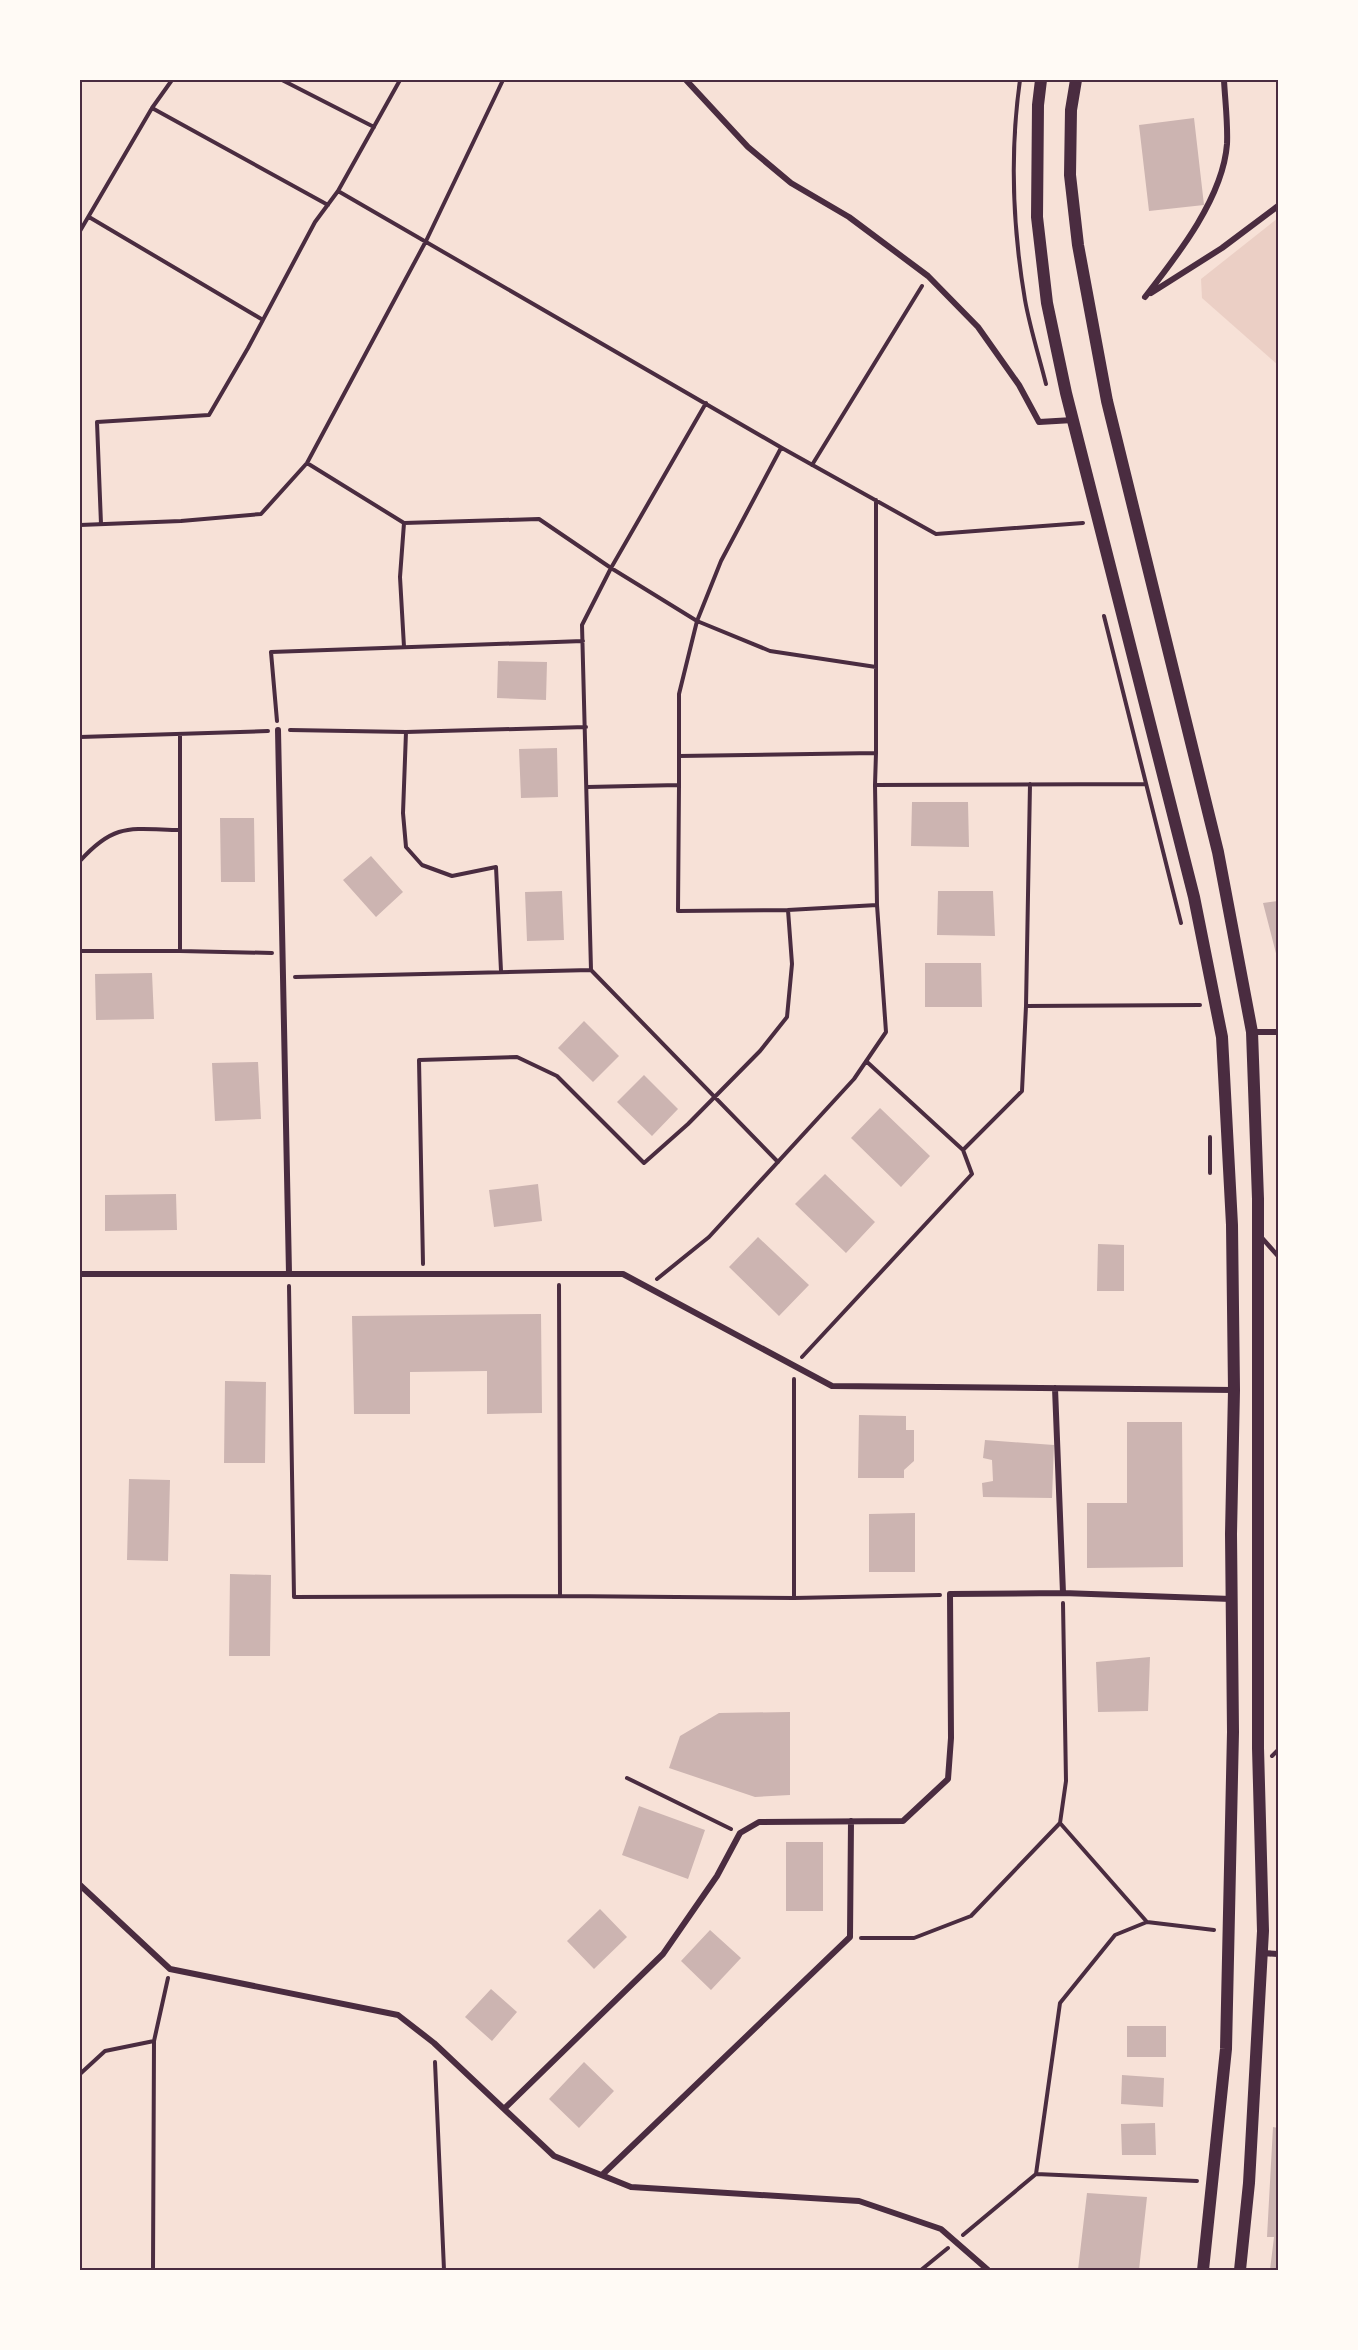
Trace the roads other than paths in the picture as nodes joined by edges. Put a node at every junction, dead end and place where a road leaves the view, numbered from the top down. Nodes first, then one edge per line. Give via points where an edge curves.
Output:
1 (686, 80) edge
2 (1041, 80) edge
3 (1076, 80) edge
4 (1224, 80) edge
5 (1278, 206) edge
6 (1073, 420) junction
7 (278, 730) road end
8 (1252, 1032) junction
9 (1278, 1032) edge
10 (1258, 1234) junction
11 (1278, 1256) edge
12 (289, 1273) junction
13 (80, 1274) edge
14 (1055, 1388) junction
15 (1234, 1390) junction
16 (1063, 1593) junction
17 (1231, 1599) junction
18 (851, 1821) junction
19 (81, 1888) edge
20 (1262, 1953) junction
21 (1278, 1954) edge
22 (505, 2108) junction
23 (603, 2174) junction
24 (988, 2271) edge
25 (1203, 2271) edge
26 (1239, 2271) edge

1 - 6 street via 748,147 791,183 849,217 928,276 978,327 1019,385 1039,422
2 - 6 main road via 1037,217 1047,303
3 - 8 main road via 1071,110 1070,176 1078,245 1107,401 1215,841
4 - 5 street via 1227,145 1219,184 1178,255 1145,297 1222,248
6 - 15 main road via 1194,897 1222,1037 1232,1224
7 - 12 street
8 - 9 street
8 - 10 main road
10 - 11 lane
10 - 20 main road
12 - 13 street
12 - 14 street via 623,1274 832,1386
14 - 15 street
14 - 16 street
15 - 17 main road
16 - 17 street
16 - 18 street via 950,1594 948,1779 903,1821
17 - 25 main road via 1233,1732 1226,2049
18 - 22 street via 759,1822 740,1833 717,1876 663,1954
18 - 23 street via 850,1937
19 - 22 street via 170,1969 398,2015
20 - 21 street
20 - 26 main road via 1249,2183
22 - 23 street via 554,2156
23 - 24 street via 631,2187 859,2201 941,2229

